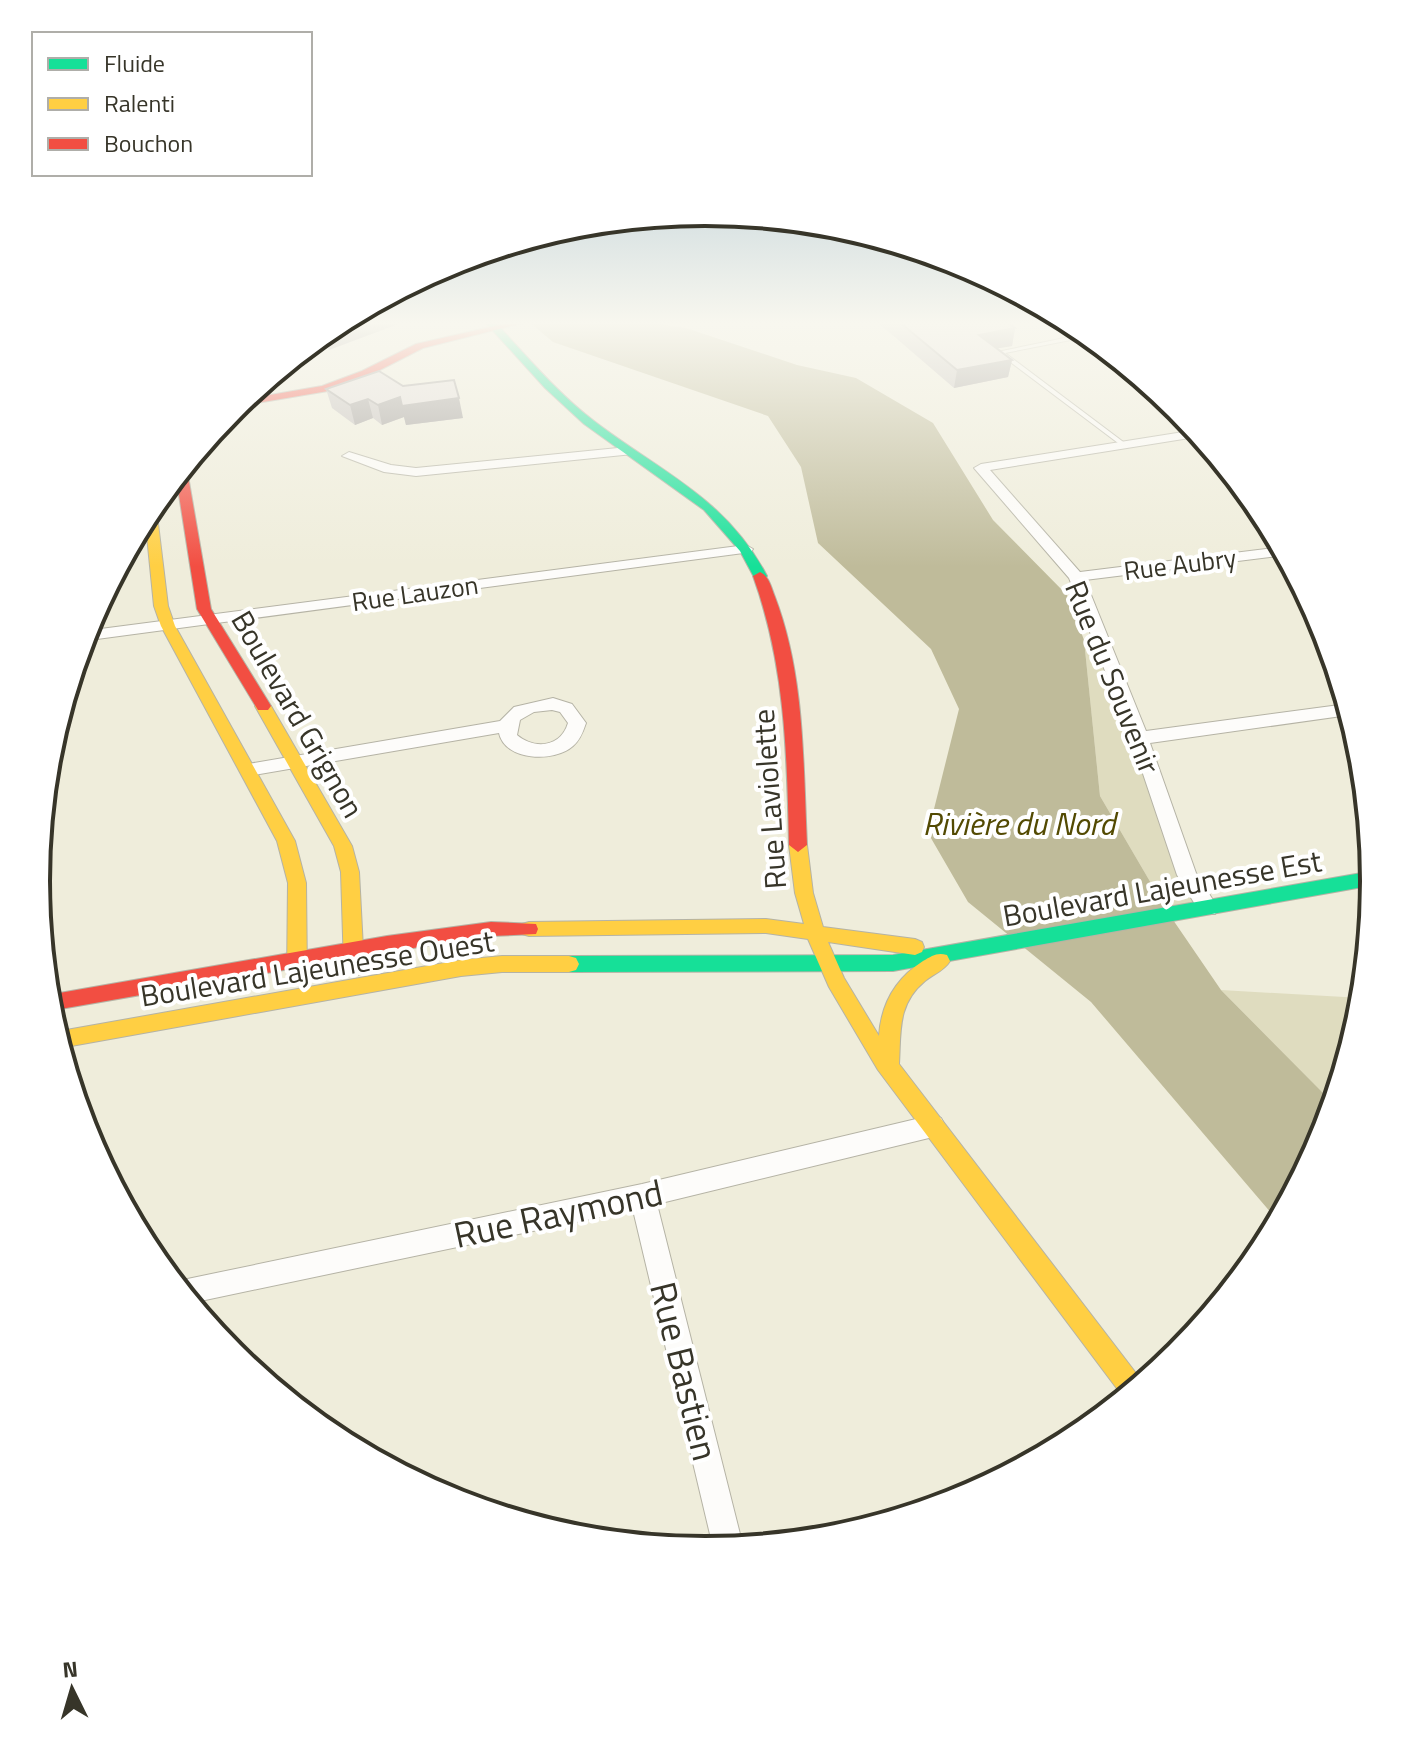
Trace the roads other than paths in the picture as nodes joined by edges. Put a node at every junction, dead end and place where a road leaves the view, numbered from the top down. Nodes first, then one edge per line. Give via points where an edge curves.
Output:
1 (567, 403) edge
2 (1068, 403) edge
3 (1185, 435) edge
4 (1124, 445) junction
5 (628, 451) junction
6 (349, 456) dead end
7 (183, 484) edge
8 (152, 529) edge
9 (746, 549) junction
10 (1272, 553) edge
11 (1076, 577) junction
12 (210, 620) junction
13 (168, 626) junction
14 (98, 634) edge
15 (1338, 711) edge
16 (507, 726) dead end
17 (1140, 738) junction
18 (297, 760) junction
19 (248, 770) junction
20 (1360, 881) edge
21 (1208, 908) junction
22 (814, 932) junction
23 (354, 950) junction
24 (960, 952) junction
25 (297, 959) junction
26 (827, 962) junction
27 (355, 987) junction
28 (297, 997) junction
29 (62, 1001) edge
30 (69, 1038) edge
31 (889, 1064) junction
32 (933, 1126) junction
33 (642, 1196) junction
34 (194, 1290) edge
35 (1127, 1382) edge
36 (725, 1535) edge

1 - 5 street, Rue Laviolette
2 - 4 lane
3 - 4 street
4 - 11 street, Rue du Souvenir via 981,468
5 - 6 street via 416,472
5 - 9 street, Rue Laviolette via 684,488
7 - 12 street, Boulevard Grignon
8 - 13 street
9 - 12 street, Rue Lauzon
9 - 22 street, Rue Laviolette via 765,588 784,653 797,752 798,849
10 - 11 street, Rue Aubry
11 - 17 street, Rue du Souvenir
12 - 13 street, Rue Lauzon
12 - 18 street, Boulevard Grignon
13 - 14 street, Rue Lauzon
13 - 19 street
15 - 17 street
16 - 18 street
17 - 21 street, Rue du Souvenir via 1187,875
18 - 19 street
18 - 23 street, Boulevard Grignon via 343,846 350,872
19 - 25 street via 293,862
20 - 21 street, Boulevard Lajeunesse Est
21 - 24 street, Boulevard Lajeunesse Est
22 - 23 street, Boulevard Lajeunesse Ouest via 766,926 491,929
22 - 24 street, Boulevard Lajeunesse Est
22 - 26 street, Rue Laviolette
23 - 25 street, Boulevard Lajeunesse Ouest
23 - 27 street, Boulevard Grignon
24 - 26 street, Boulevard Lajeunesse Est via 893,963
24 - 31 street via 917,973 898,992 887,1028
25 - 28 street
25 - 29 street, Boulevard Lajeunesse Ouest
26 - 27 street, Boulevard Lajeunesse Ouest via 502,964
26 - 31 street, Rue Laviolette
27 - 28 street, Boulevard Lajeunesse Ouest
28 - 30 street, Boulevard Lajeunesse Ouest
31 - 32 street, Rue Laviolette
32 - 33 street, Rue Raymond
32 - 35 street, Rue Laviolette
33 - 34 street, Rue Raymond
33 - 36 street, Rue Bastien

